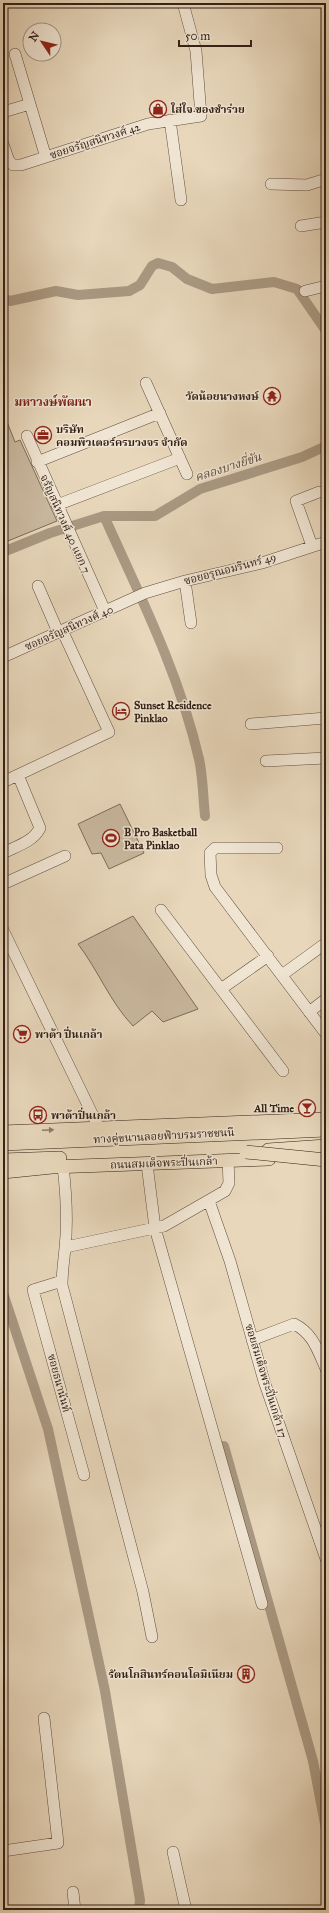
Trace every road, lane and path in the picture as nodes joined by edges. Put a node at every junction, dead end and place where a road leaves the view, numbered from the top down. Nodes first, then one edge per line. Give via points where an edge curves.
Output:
1 (183, 3) edge
2 (15, 54) dead end
3 (30, 104) junction
4 (3, 112) edge
5 (170, 120) junction
6 (3, 144) edge
7 (44, 151) dead end
8 (326, 179) edge
9 (271, 184) dead end
10 (181, 200) dead end
11 (326, 222) edge
12 (301, 226) dead end
13 (326, 286) edge
14 (305, 291) dead end
15 (146, 382) dead end
16 (160, 413) junction
17 (27, 436) dead end
18 (180, 458) junction
19 (37, 462) junction
20 (187, 474) dead end
21 (319, 492) dead end
22 (57, 505) junction
23 (326, 542) edge
24 (312, 546) junction
25 (185, 581) junction
26 (38, 586) dead end
27 (134, 598) joint
28 (105, 611) junction
29 (191, 623) dead end
30 (60, 631) junction
31 (3, 657) edge
32 (326, 718) edge
33 (251, 724) dead end
34 (326, 758) edge
35 (266, 761) dead end
36 (18, 775) junction
37 (3, 782) edge
38 (277, 848) dead end
39 (3, 853) edge
40 (65, 856) dead end
41 (3, 884) edge
42 (161, 910) dead end
43 (3, 930) edge
44 (326, 943) edge
45 (268, 956) junction
46 (282, 975) junction
47 (221, 989) junction
48 (326, 999) edge
49 (309, 1012) junction
50 (326, 1034) edge
51 (283, 1071) dead end
52 (326, 1119) edge
53 (99, 1128) junction
54 (326, 1130) edge
55 (5, 1132) edge
56 (239, 1132) junction
57 (3, 1144) edge
58 (326, 1146) edge
59 (246, 1152) junction
60 (326, 1156) edge
61 (3, 1160) edge
62 (228, 1160) junction
63 (326, 1160) edge
64 (147, 1164) junction
65 (3, 1167) edge
66 (57, 1167) junction
67 (3, 1172) edge
68 (209, 1201) junction
69 (155, 1228) junction
70 (66, 1247) junction
71 (62, 1281) junction
72 (252, 1340) junction
73 (326, 1369) edge
74 (84, 1475) dead end
75 (326, 1559) edge
76 (262, 1604) dead end
77 (152, 1637) dead end
78 (44, 1718) dead end
79 (3, 1851) edge
80 (173, 1852) dead end
81 (73, 1892) dead end
82 (74, 1910) edge
83 (186, 1910) edge

1 - 5 street, ซอยจรัญสนิทวงศ์ 42 via 196,51 201,116
2 - 3 street
3 - 4 street
3 - 7 street
5 - 6 street, ซอยจรัญสนิทวงศ์ 42 via 148,124 21,165 13,165 9,161
5 - 10 street
8 - 9 street via 308,184
11 - 12 street
13 - 14 street
15 - 16 street
16 - 18 street
16 - 19 street
17 - 19 street, จรัญสนิทวงศ์ 40 แยก 7
18 - 20 street
18 - 22 street
19 - 22 street, จรัญสนิทวงศ์ 40 แยก 7
21 - 24 street via 296,501
22 - 28 street, จรัญสนิทวงศ์ 40 แยก 7
23 - 24 street, ซอยอรุณอมรินทร์ 49
24 - 25 street, ซอยอรุณอมรินทร์ 49 via 254,565
25 - 27 street, ซอยอรุณอมรินทร์ 49
25 - 29 street
26 - 30 street
27 - 28 street, ซอยจรัญสนิทวงศ์ 40
28 - 30 street, ซอยจรัญสนิทวงศ์ 40
30 - 31 street, ซอยจรัญสนิทวงศ์ 40
30 - 36 street via 109,732
32 - 33 street
34 - 35 street
36 - 37 street
36 - 39 street via 40,828 36,836
38 - 45 street via 221,848 212,850 210,854 211,875 215,887
40 - 41 street
42 - 47 street
43 - 53 street
44 - 46 street
45 - 46 street
45 - 47 street
46 - 49 street
47 - 51 street
48 - 49 street
49 - 50 street
52 - 53 main road
52 - 56 main road
55 -> 53 main road
54 - 56 main road, ทางคู่ขนานลอยฟ้าบรมราชชนนี
56 - 57 main road, ทางคู่ขนานลอยฟ้าบรมราชชนนี
58 - 59 main road, ทางคู่ขนานลอยฟ้าบรมราชชนนี, bridge
59 - 61 main road, ทางคู่ขนานลอยฟ้าบรมราชชนนี
59 - 63 main road, bridge
60 - 62 main road, ถนนสมเด็จพระปิ่นเกล้า
62 - 64 main road, ถนนสมเด็จพระปิ่นเกล้า
62 - 68 street via 229,1183 225,1191
64 - 66 main road, ถนนสมเด็จพระปิ่นเกล้า
64 - 69 street
65 - 66 main road
66 - 67 main road, ถนนสมเด็จพระปิ่นเกล้า
66 - 70 street
68 - 69 street via 164,1226
68 - 72 street, ซอยสมเด็จพระปิ่นเกล้า 17 via 230,1261
69 - 70 street
69 - 76 street
70 - 71 street
71 - 74 street, ซอยธนานันท์ via 33,1290
71 - 77 street via 143,1592
72 - 73 street via 294,1324 313,1339
72 - 75 street, ซอยสมเด็จพระปิ่นเกล้า 17
78 - 79 street via 58,1843
80 - 83 street
81 - 82 street

